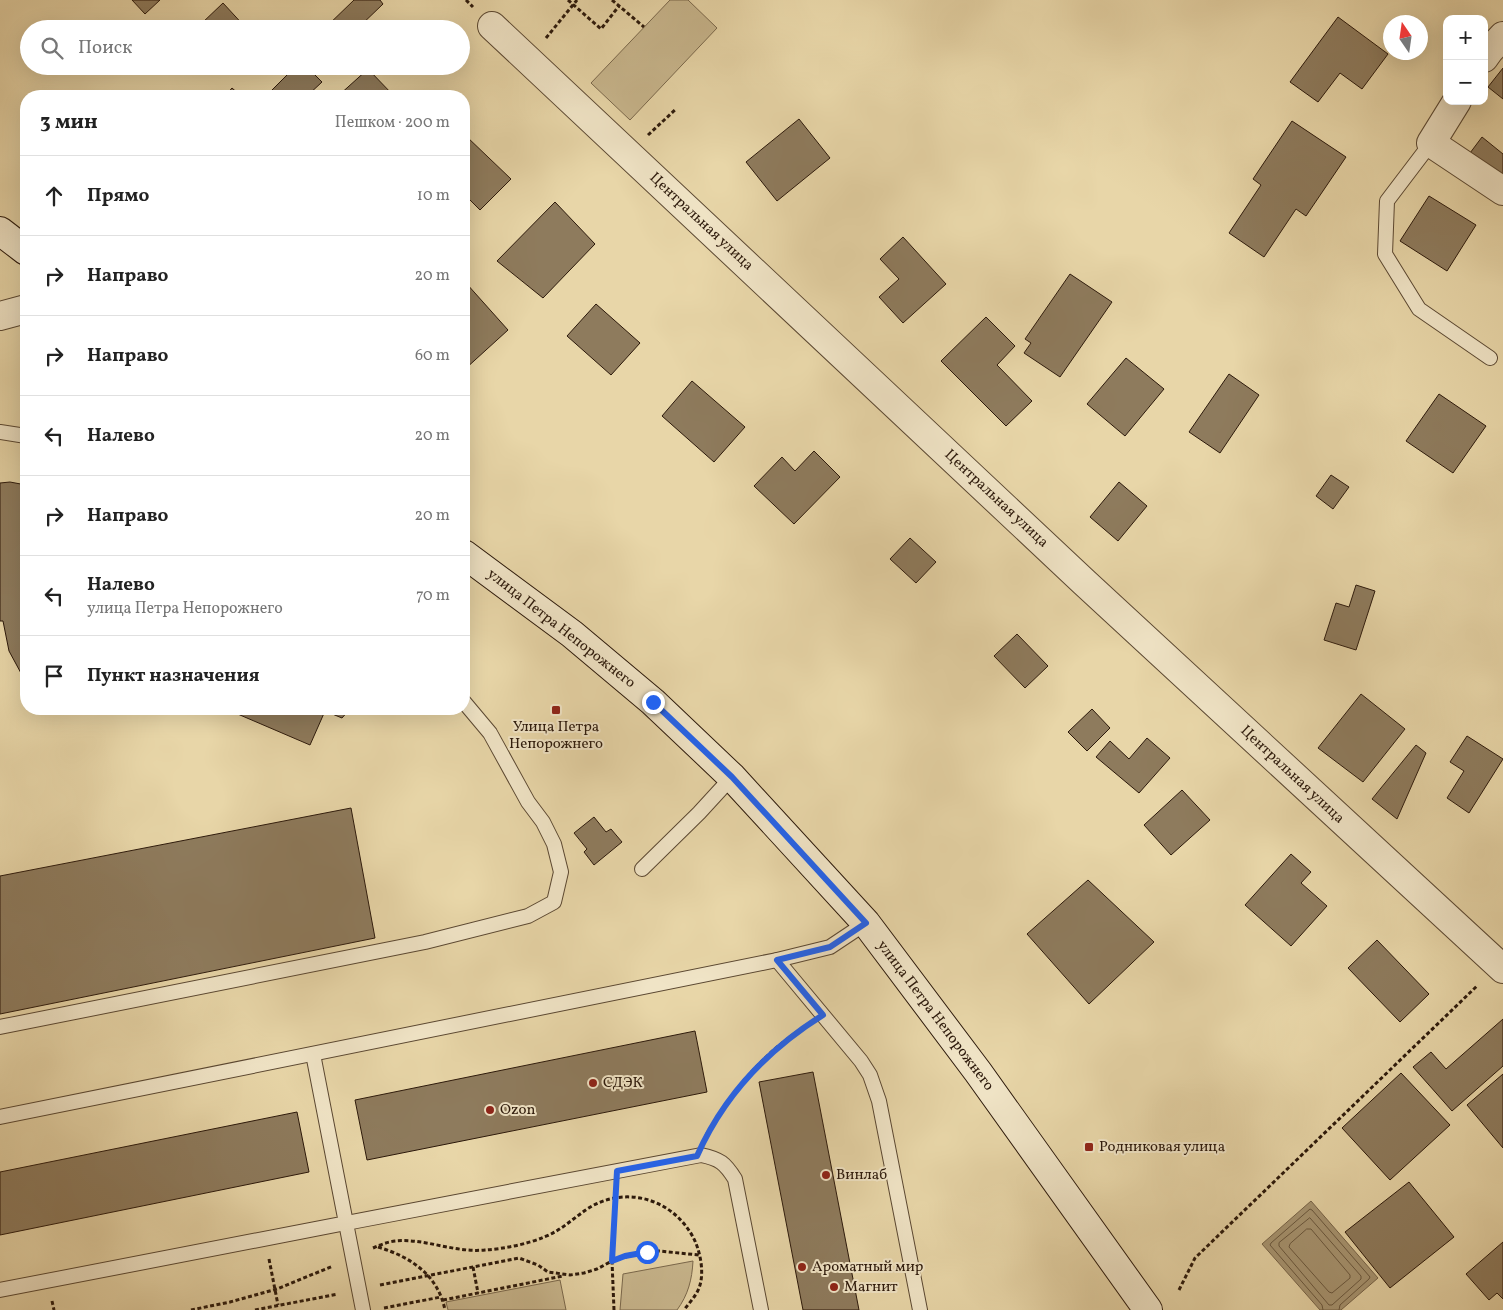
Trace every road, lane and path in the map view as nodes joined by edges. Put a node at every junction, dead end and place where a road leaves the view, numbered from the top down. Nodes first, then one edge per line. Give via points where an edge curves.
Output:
1 (568, 0) edge
2 (577, 0) edge
3 (612, 0) edge
4 (573, 4) junction
5 (619, 6) junction
6 (492, 26) dead end
7 (644, 27) dead end
8 (1503, 36) edge
9 (1488, 52) edge
10 (529, 61) junction
11 (1454, 105) edge
12 (676, 109) dead end
13 (1430, 143) junction
14 (627, 154) junction
15 (1503, 191) edge
16 (0, 231) edge
17 (20, 246) edge
18 (20, 310) edge
19 (0, 316) edge
20 (1490, 358) dead end
21 (0, 432) edge
22 (20, 435) edge
23 (470, 558) edge
24 (470, 709) edge
25 (732, 777) junction
26 (642, 869) dead end
27 (866, 923) junction
28 (777, 960) junction
29 (1501, 967) edge
30 (823, 1015) junction
31 (0, 1027) edge
32 (314, 1054) junction
33 (0, 1117) edge
34 (697, 1156) junction
35 (617, 1171) junction
36 (616, 1198) junction
37 (346, 1224) junction
38 (265, 1239) junction
39 (699, 1255) junction
40 (353, 1258) junction
41 (612, 1261) junction
42 (473, 1267) junction
43 (570, 1275) junction
44 (430, 1276) junction
45 (275, 1289) junction
46 (0, 1290) edge
47 (359, 1290) junction
48 (1179, 1290) dead end
49 (478, 1293) junction
50 (442, 1298) junction
51 (285, 1304) junction
52 (278, 1306) junction
53 (191, 1310) edge
54 (255, 1310) edge
55 (286, 1310) edge
56 (363, 1310) edge
57 (376, 1310) edge
58 (445, 1310) edge
59 (614, 1310) edge
60 (684, 1310) edge
61 (761, 1310) edge
62 (920, 1310) edge
63 (1148, 1310) edge

1 - 4 path
2 - 4 path
3 - 5 path
4 - 5 path via 601,28
4 - 10 path
5 - 7 path
6 - 10 street, Центральная улица
8 - 9 street
10 - 14 street, Центральная улица
11 - 13 street
12 - 14 path
13 - 15 street
13 - 20 lane via 1387,201 1385,254 1419,309
14 - 29 street, Центральная улица
16 - 17 street
18 - 19 street
21 - 22 lane
23 - 25 street, улица Петра Непорожнего via 572,634 653,702
24 - 31 lane via 490,733 554,844 561,872 554,902 528,916 425,942
25 - 26 lane
25 - 27 street, улица Петра Непорожнего
27 - 28 lane via 830,947
27 - 63 street, улица Петра Непорожнего via 978,1072
28 - 30 lane
28 - 32 lane
29 - 48 path via 1195,1258
30 - 34 path via 797,1031 761,1062 730,1098
30 - 62 lane via 860,1061 880,1101
32 - 33 lane
32 - 37 lane
34 - 35 lane
34 - 61 lane via 716,1158 727,1166 735,1179
35 - 36 path
35 - 37 lane
36 - 39 path via 652,1200 671,1210 687,1226
36 - 41 path
36 - 44 path via 590,1207 550,1235 519,1244 478,1250 409,1241 377,1246 398,1254
37 - 38 lane
37 - 40 lane
38 - 45 path
38 - 46 lane
39 - 41 path via 659,1251
39 - 60 path via 699,1288
40 - 45 path
40 - 47 lane
41 - 43 path via 597,1269
41 - 59 path
42 - 43 path via 519,1258 548,1272
42 - 44 path
42 - 49 path
43 - 49 path
44 - 47 path
44 - 50 path
45 - 52 path
45 - 53 path
47 - 51 path
47 - 56 lane
49 - 50 path
50 - 57 path
50 - 58 path
51 - 52 path
51 - 55 path
52 - 54 path

